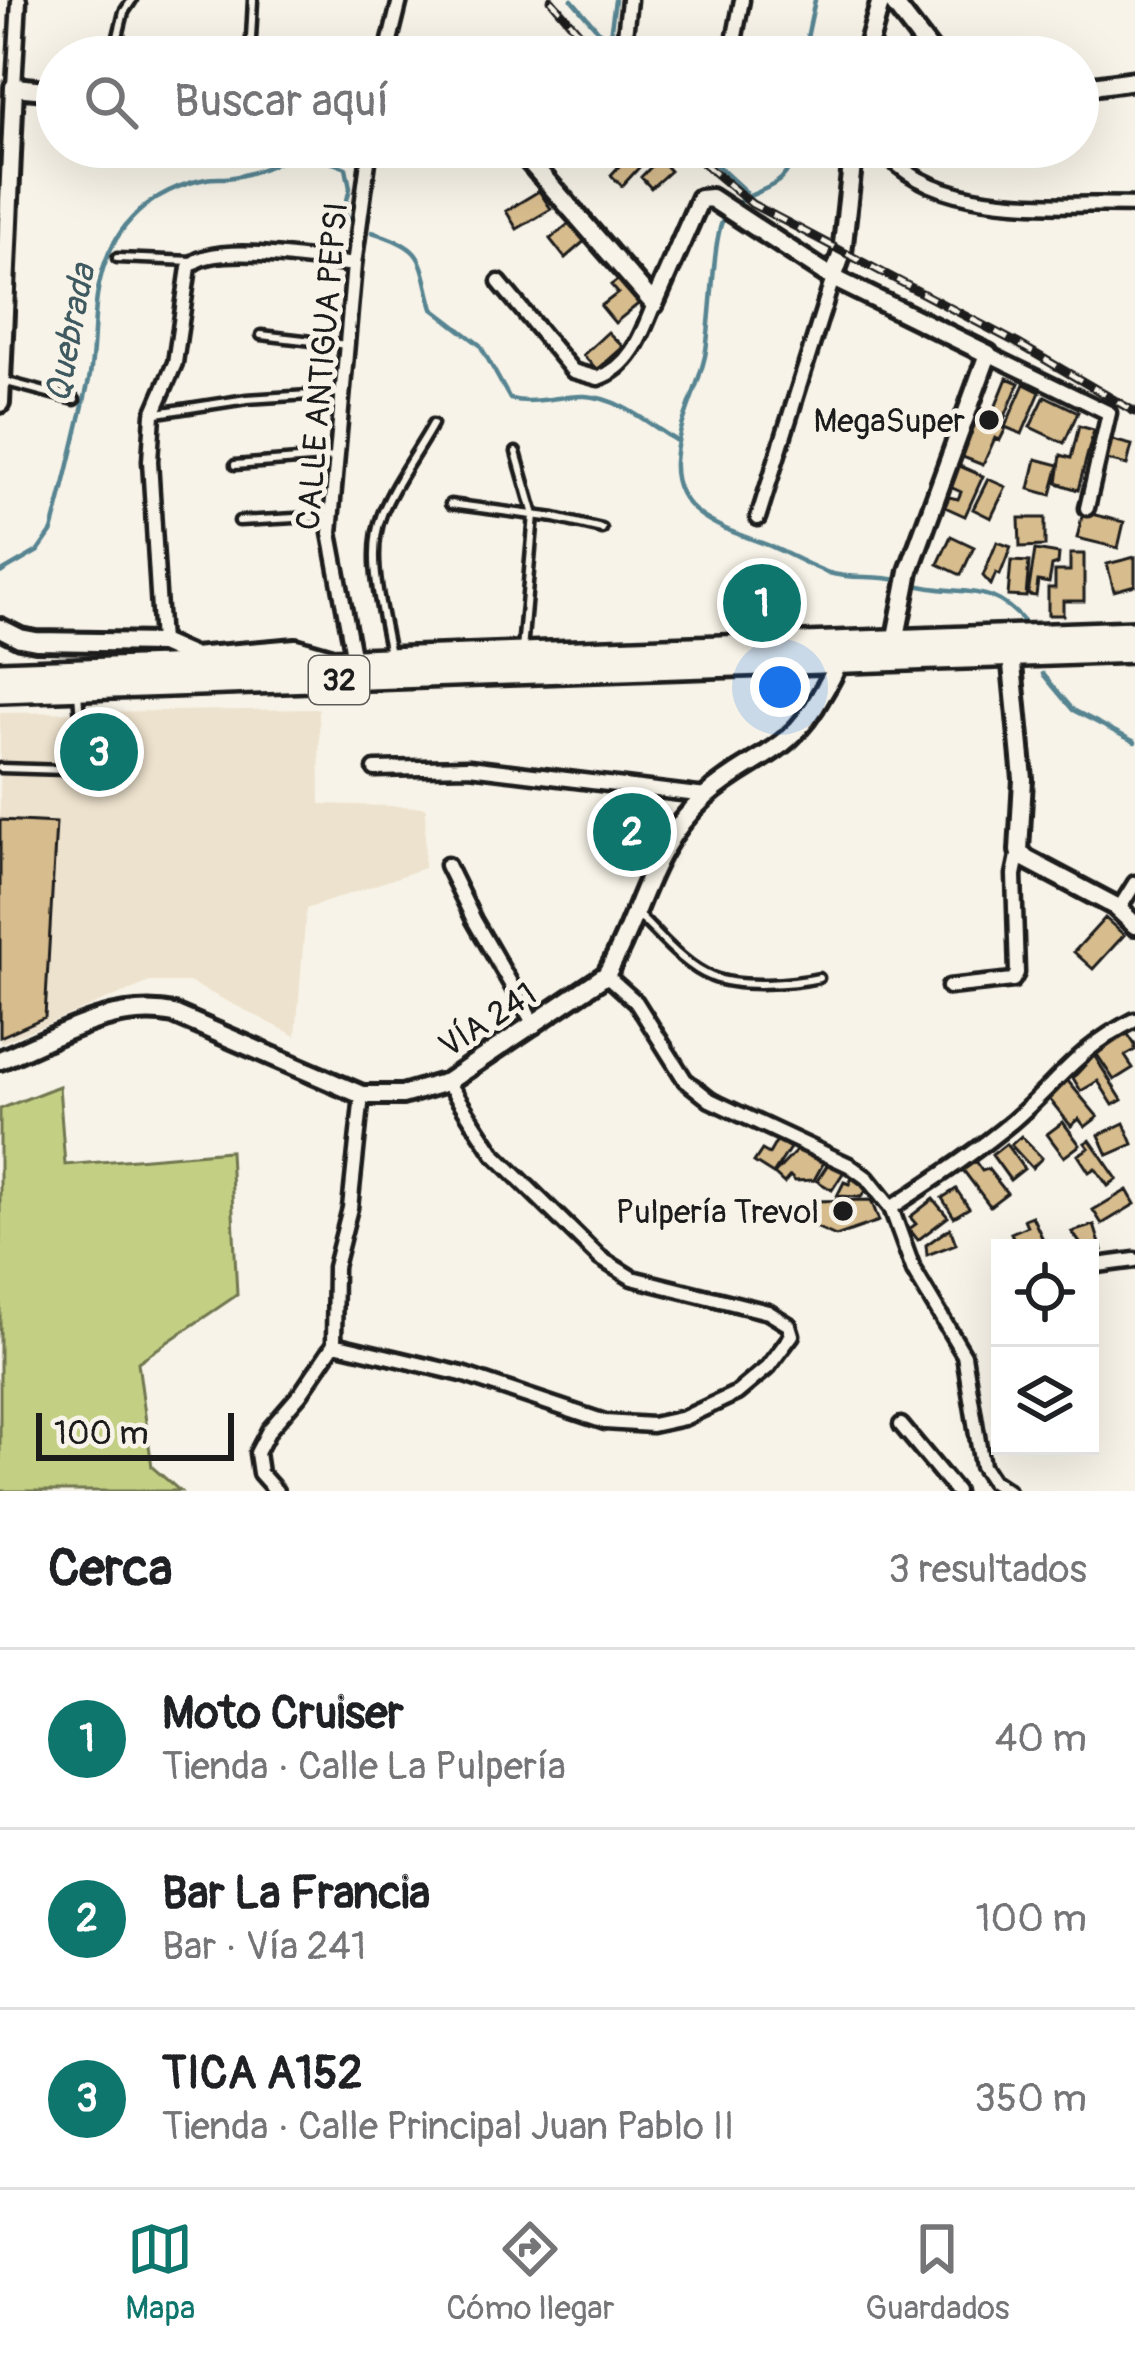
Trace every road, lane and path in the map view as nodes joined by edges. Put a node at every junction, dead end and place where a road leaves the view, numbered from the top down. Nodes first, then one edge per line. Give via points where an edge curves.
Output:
1 (19, 0) edge
2 (132, 0) edge
3 (253, 0) edge
4 (400, 0) edge
5 (629, 0) edge
6 (742, 0) edge
7 (881, 0) edge
8 (891, 0) edge
9 (118, 36) edge
10 (251, 36) edge
11 (391, 36) edge
12 (625, 36) edge
13 (735, 36) edge
14 (871, 36) edge
15 (918, 36) edge
16 (1135, 80) edge
17 (1099, 85) edge
18 (14, 87) junction
19 (36, 89) edge
20 (4, 136) edge
21 (367, 168) edge
22 (535, 168) edge
23 (852, 168) edge
24 (901, 168) edge
25 (1135, 205) edge
26 (3, 249) edge
27 (117, 258) dead end
28 (193, 261) junction
29 (354, 266) junction
30 (833, 278) junction
31 (499, 282) dead end
32 (654, 304) junction
33 (261, 335) dead end
34 (347, 345) junction
35 (988, 354) junction
36 (2, 377) edge
37 (342, 393) junction
38 (75, 400) dead end
39 (0, 403) edge
40 (153, 414) junction
41 (434, 424) dead end
42 (516, 452) dead end
43 (336, 457) junction
44 (235, 465) dead end
45 (450, 504) dead end
46 (1088, 508) dead end
47 (534, 514) junction
48 (331, 516) junction
49 (758, 518) dead end
50 (239, 521) dead end
51 (602, 530) dead end
52 (0, 628) edge
53 (1135, 632) edge
54 (895, 642) junction
55 (161, 643) junction
56 (1010, 648) junction
57 (1135, 651) edge
58 (521, 653) junction
59 (838, 654) junction
60 (390, 658) junction
61 (345, 660) junction
62 (0, 673) edge
63 (77, 688) junction
64 (0, 692) edge
65 (0, 768) edge
66 (375, 769) dead end
67 (706, 796) junction
68 (1018, 851) junction
69 (447, 865) dead end
70 (1135, 883) edge
71 (1119, 909) junction
72 (634, 911) junction
73 (1135, 926) edge
74 (606, 975) junction
75 (820, 978) dead end
76 (949, 987) dead end
77 (1135, 1020) edge
78 (535, 1026) junction
79 (0, 1060) edge
80 (447, 1082) junction
81 (362, 1094) junction
82 (891, 1208) junction
83 (1135, 1260) edge
84 (1099, 1265) edge
85 (334, 1344) junction
86 (901, 1425) dead end
87 (276, 1491) edge
88 (956, 1491) edge
89 (1007, 1491) edge

1 - 18 street
2 - 9 lane
3 - 10 lane
4 - 11 street
5 - 12 street
6 - 13 street
7 - 14 street
8 - 15 street
16 - 17 street
18 - 19 street
18 - 20 street
20 - 26 street
21 - 29 street, CALLE ANTIGUA PEPSI
22 - 32 street
23 - 30 street
24 - 25 street via 951,194
26 - 36 street
27 - 28 lane
28 - 29 street via 253,255
28 - 40 street via 175,363
29 - 34 street, CALLE ANTIGUA PEPSI
30 - 32 street via 711,198 700,199
30 - 35 street
30 - 49 street
31 - 32 street via 574,371 598,379 622,365
33 - 34 lane
34 - 37 street, CALLE ANTIGUA PEPSI
35 - 46 street via 1109,413
35 - 54 street via 909,571
36 - 38 lane
36 - 39 street
37 - 40 lane
37 - 43 street, CALLE ANTIGUA PEPSI
40 - 55 street
41 - 60 lane via 376,536
42 - 47 lane
43 - 44 lane
43 - 48 street, CALLE ANTIGUA PEPSI
45 - 47 lane
47 - 51 lane
47 - 58 lane
48 - 50 lane
48 - 61 street, CALLE ANTIGUA PEPSI
52 - 55 street via 36,641
53 - 56 highway, 32
54 - 56 highway, 32
54 - 59 highway, 32
55 - 61 street via 194,657 296,648
56 - 57 highway, 32
56 - 59 highway, 32
56 - 68 street via 1023,779
58 - 59 highway, 32
58 - 60 highway, 32
59 - 63 highway, 32
59 - 67 street, VÍA 241 via 791,740
60 - 61 highway, 32
61 - 62 highway, 32
63 - 64 highway, 32
63 - 65 lane via 83,761 67,770
66 - 67 street via 469,767
67 - 72 street, VÍA 241 via 675,831
68 - 71 street
68 - 76 street via 1017,973 1013,980
69 - 78 street
70 - 71 street
71 - 73 street
72 - 74 street, VÍA 241
72 - 75 lane via 715,979
74 - 78 street, VÍA 241
74 - 82 street via 636,1002 685,1080 710,1100 849,1166
77 - 82 street via 1100,1037 986,1143
78 - 80 street, VÍA 241
79 - 81 street, VÍA 241 via 116,1012 153,1010
80 - 81 street, VÍA 241 via 402,1095
80 - 85 street via 494,1154 599,1258 632,1278 768,1312 792,1335 736,1394 652,1425 605,1422 462,1374
81 - 85 street via 335,1267
82 - 89 street via 914,1271 964,1354 982,1466
83 - 84 street
85 - 87 street via 257,1453 260,1473
86 - 88 street

